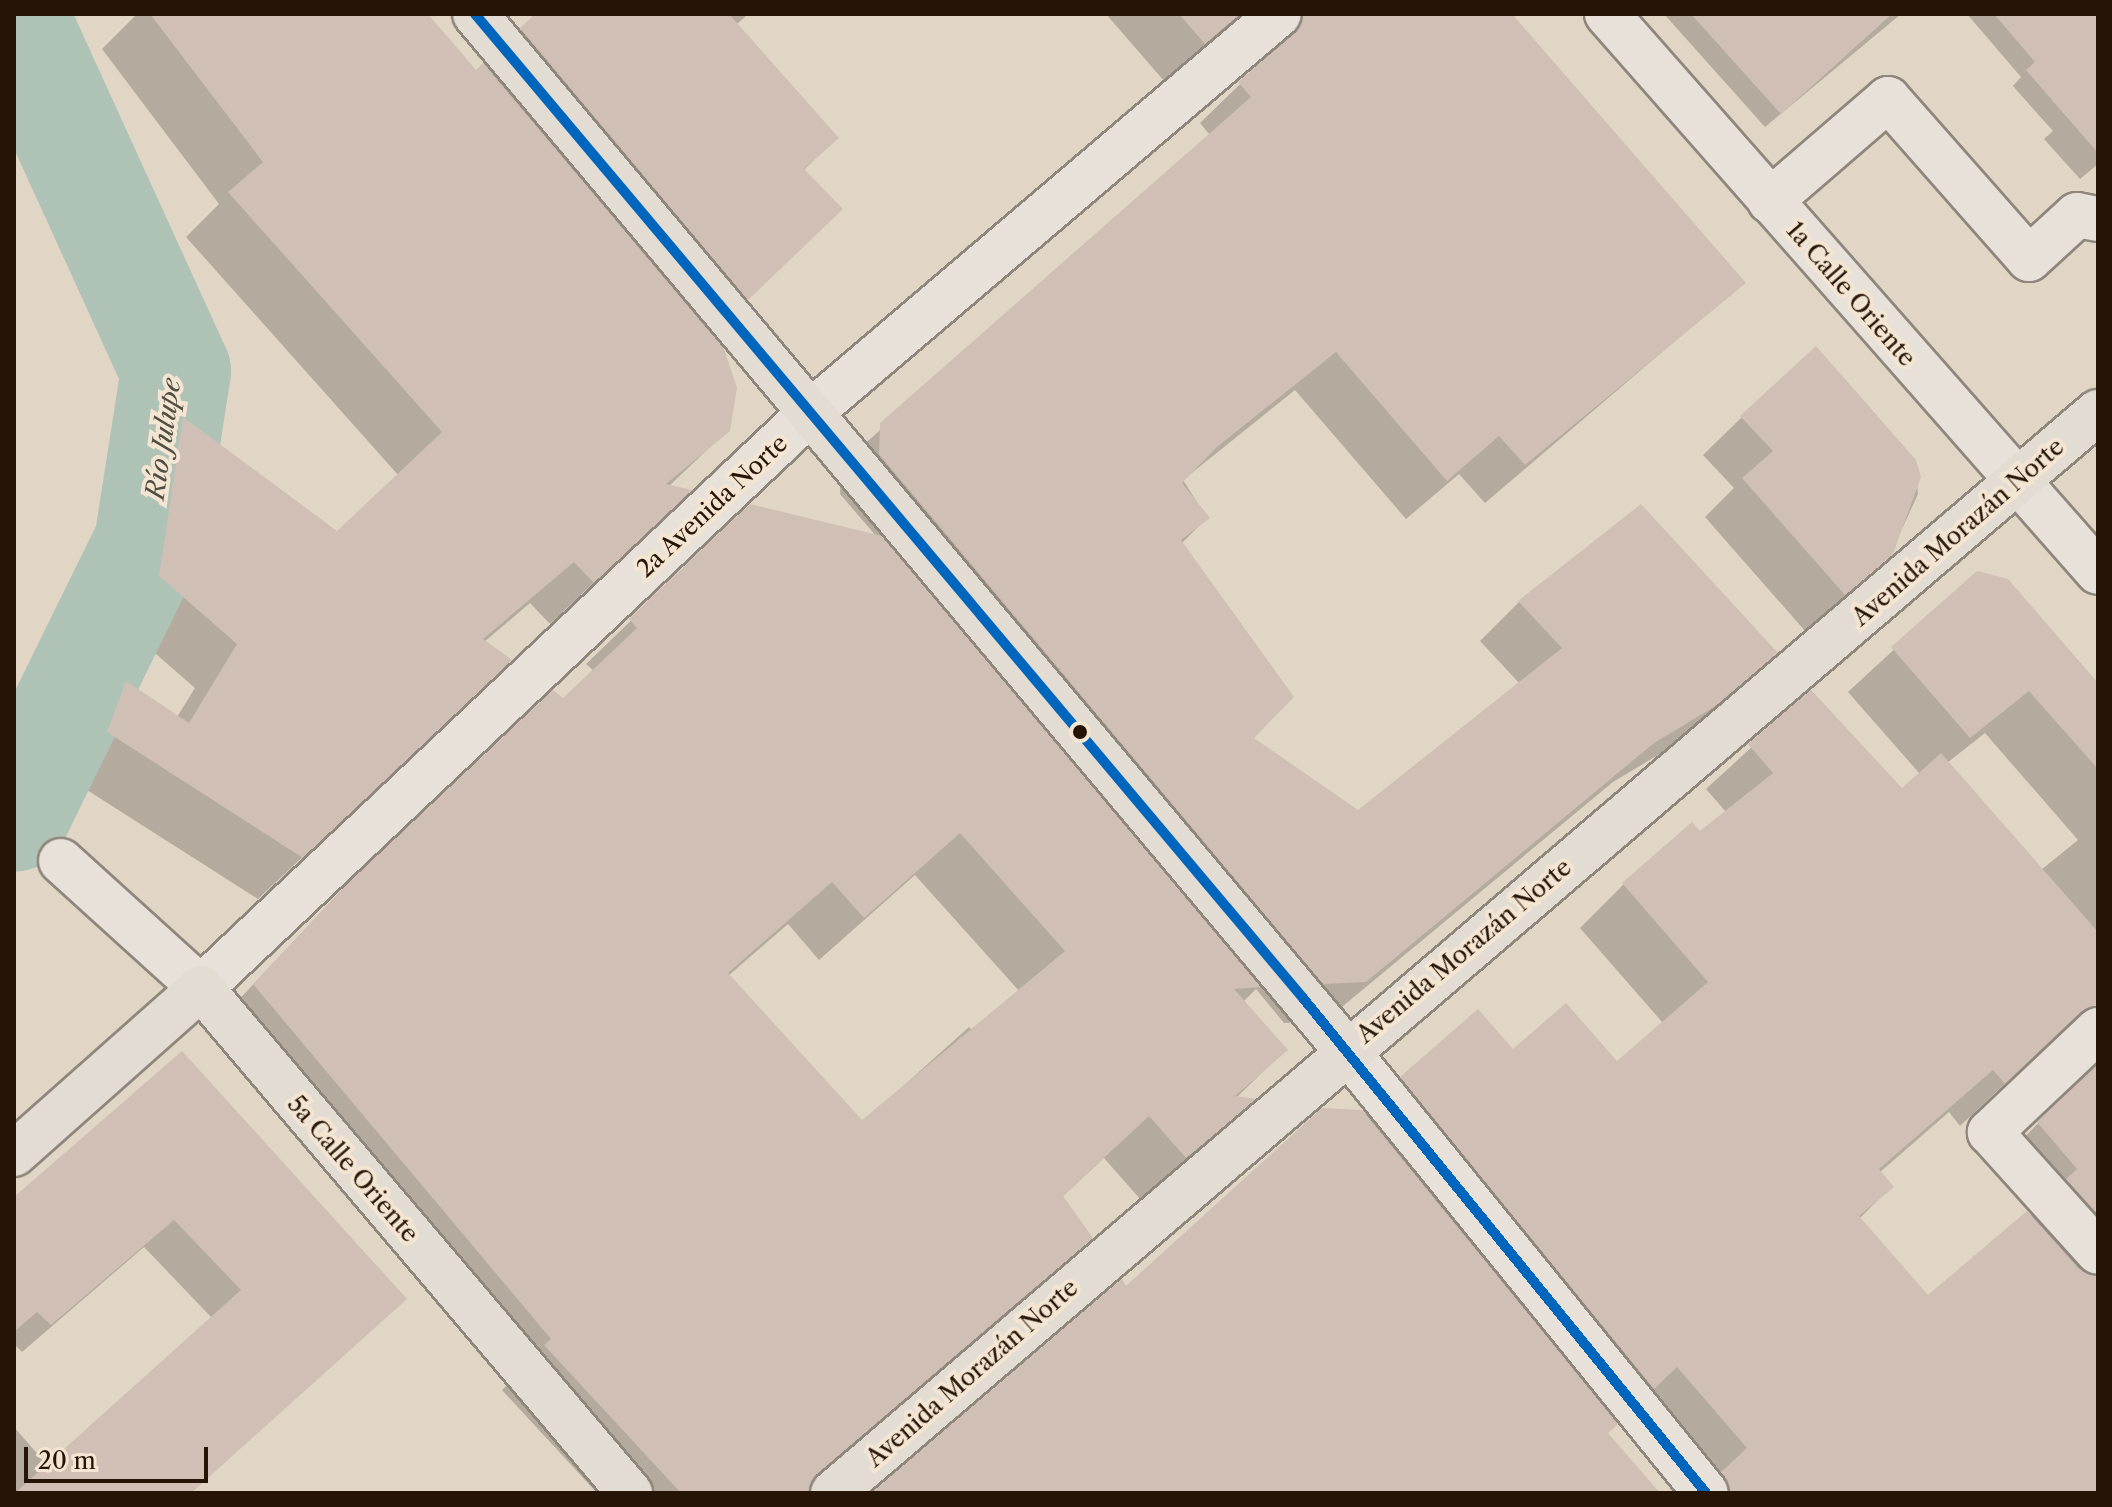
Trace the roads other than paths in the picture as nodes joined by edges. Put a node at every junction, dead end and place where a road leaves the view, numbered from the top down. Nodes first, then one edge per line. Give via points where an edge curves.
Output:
1 (475, 14) edge
2 (1279, 14) edge
3 (1607, 14) edge
4 (1770, 201) junction
5 (2098, 219) edge
6 (811, 412) junction
7 (2098, 412) edge
8 (2021, 480) junction
9 (2098, 572) edge
10 (61, 861) dead end
11 (201, 988) junction
12 (2098, 1030) edge
13 (1347, 1051) junction
14 (14, 1154) edge
15 (2098, 1252) edge
16 (630, 1493) edge
17 (833, 1493) edge
18 (1706, 1493) edge

1 - 6 main road
2 - 6 street, 2a Avenida Norte
3 - 4 street, 1a Calle Oriente
4 - 5 street via 1888,99 2029,259 2077,215
4 - 8 street, 1a Calle Oriente
6 - 11 street, 2a Avenida Norte
6 - 13 main road
7 - 8 main road, Avenida Morazán Norte
8 - 9 street, 1a Calle Oriente
8 - 13 main road, Avenida Morazán Norte
10 - 11 street, 5a Calle Oriente
11 - 14 main road
11 - 16 main road, 5a Calle Oriente
12 - 15 street via 1990,1132
13 - 17 main road, Avenida Morazán Norte
13 - 18 street

